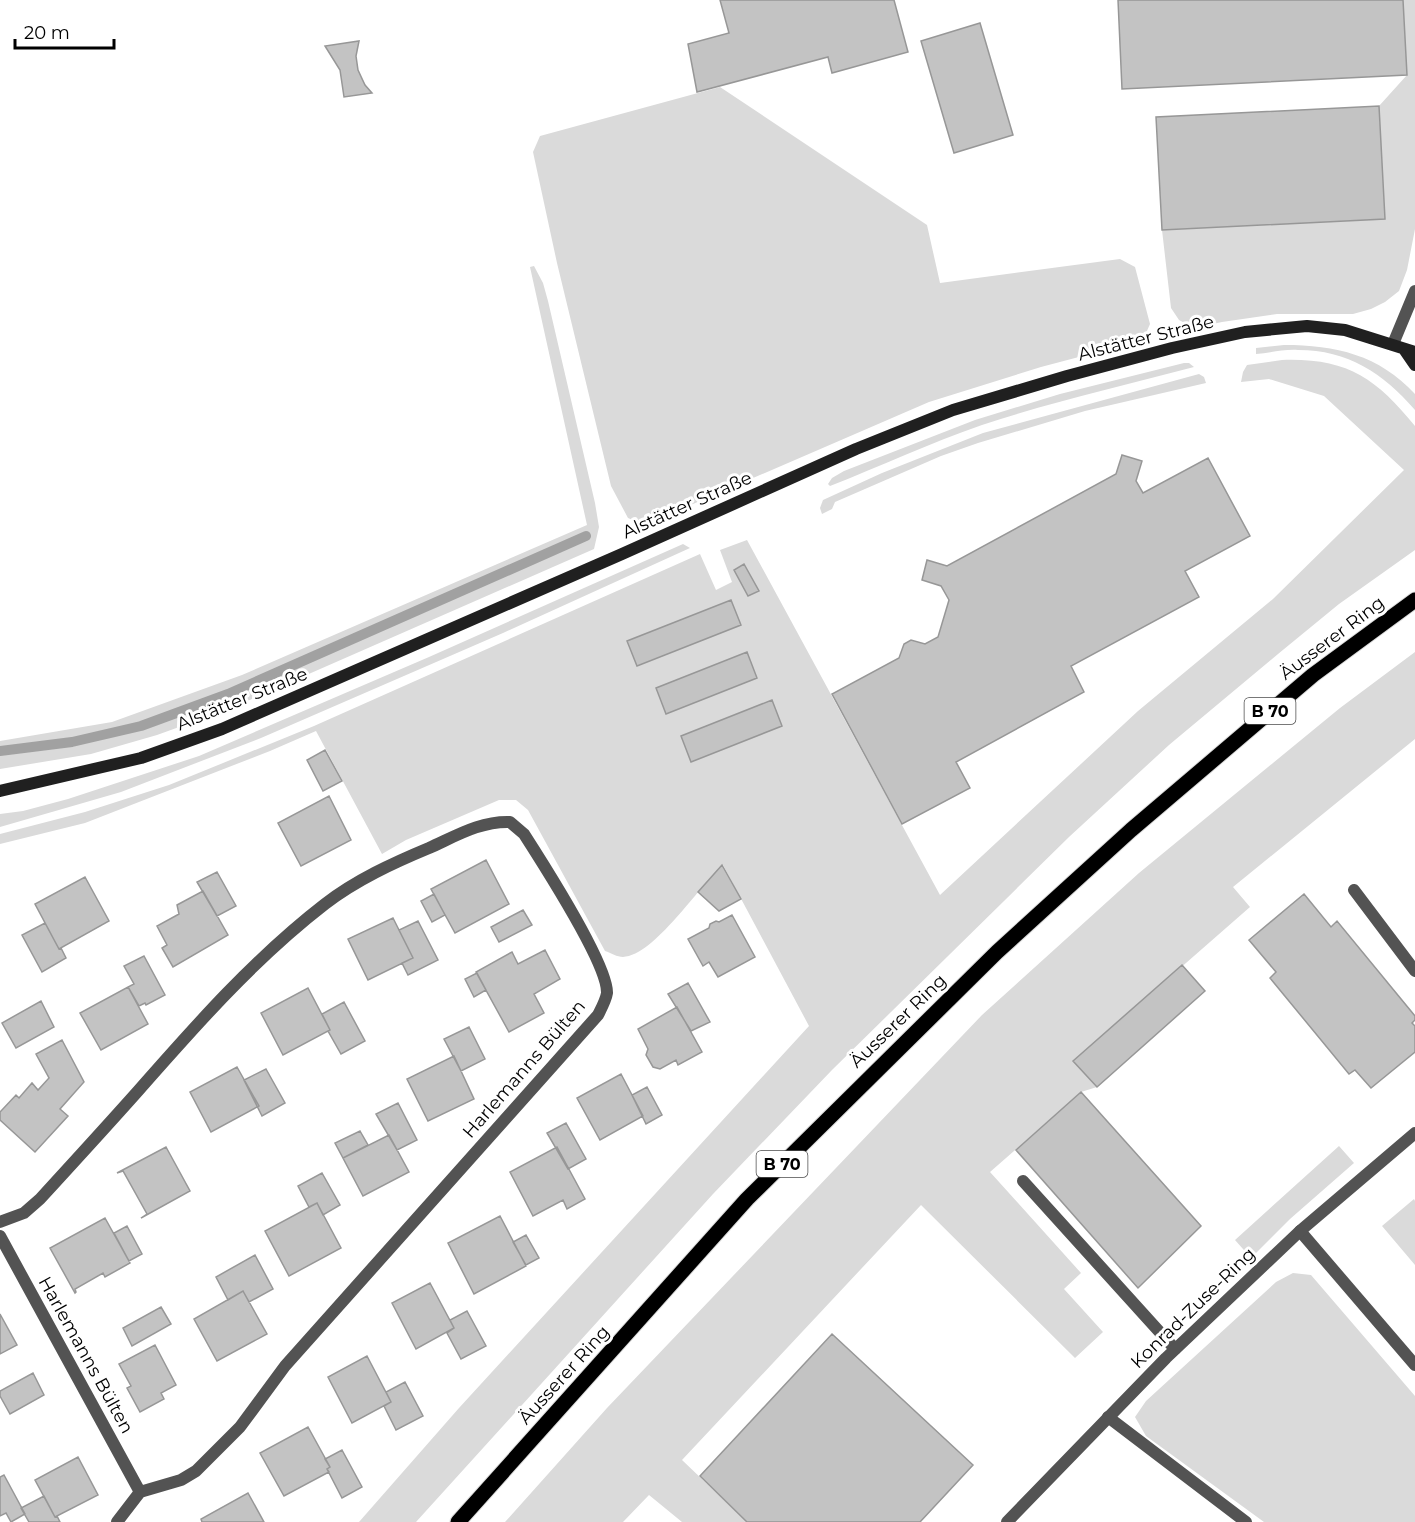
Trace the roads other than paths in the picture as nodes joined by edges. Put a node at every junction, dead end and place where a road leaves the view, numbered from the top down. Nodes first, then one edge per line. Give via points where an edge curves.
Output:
1 (1415, 291) edge
2 (1393, 344) junction
3 (1410, 351) edge
4 (1415, 365) edge
5 (1415, 600) edge
6 (0, 790) edge
7 (1354, 890) dead end
8 (1415, 971) edge
9 (1415, 1133) edge
10 (1023, 1181) dead end
11 (0, 1222) edge
12 (1300, 1231) junction
13 (0, 1236) edge
14 (1175, 1350) junction
15 (1415, 1365) edge
16 (1108, 1417) junction
17 (140, 1492) junction
18 (117, 1522) edge
19 (458, 1522) edge
20 (1006, 1522) edge
21 (1246, 1522) edge

1 - 2 street
2 - 3 main road, Alstätter Straße
2 - 6 main road, Alstätter Straße via 1345,330 1307,326 1245,332 1077,373 952,410 222,729 141,758
3 - 4 main road, Alstätter Straße
5 - 19 main road, Äusserer Ring / B 70 via 1294,690 1131,830 989,960 747,1199
7 - 8 street
9 - 12 street, Konrad-Zuse-Ring
10 - 14 street
11 - 17 street, Harlemanns Bülten via 24,1213 40,1200 205,1014 326,903 403,859 479,825 510,822 524,834 602,971 607,994 598,1015 285,1366 240,1427 216,1452 181,1480
12 - 14 street, Konrad-Zuse-Ring
12 - 15 street
13 - 17 street, Harlemanns Bülten
14 - 16 street, Konrad-Zuse-Ring
16 - 20 street, Konrad-Zuse-Ring
16 - 21 street
17 - 18 street

